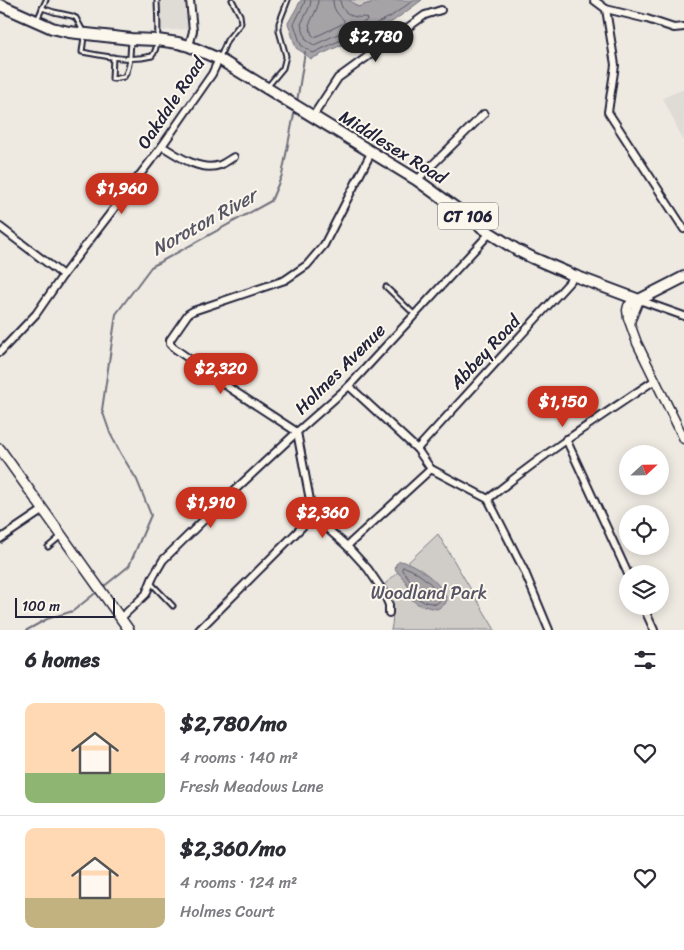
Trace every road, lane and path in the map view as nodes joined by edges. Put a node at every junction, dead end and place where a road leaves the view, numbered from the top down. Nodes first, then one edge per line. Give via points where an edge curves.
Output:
1 (46, 0) edge
2 (157, 0) edge
3 (190, 0) edge
4 (232, 0) edge
5 (288, 0) edge
6 (594, 0) edge
7 (0, 5) edge
8 (42, 8) junction
9 (441, 10) dead end
10 (606, 10) junction
11 (37, 21) junction
12 (684, 27) edge
13 (84, 34) junction
14 (131, 39) junction
15 (157, 40) junction
16 (189, 46) junction
17 (113, 57) junction
18 (130, 58) junction
19 (219, 59) junction
20 (271, 91) junction
21 (484, 114) dead end
22 (310, 115) junction
23 (162, 146) junction
24 (372, 151) junction
25 (234, 157) dead end
26 (418, 180) junction
27 (0, 227) edge
28 (684, 229) edge
29 (490, 233) junction
30 (63, 275) junction
31 (575, 276) junction
32 (684, 277) edge
33 (386, 287) dead end
34 (638, 300) junction
35 (415, 315) junction
36 (684, 316) edge
37 (0, 352) edge
38 (655, 380) junction
39 (349, 386) junction
40 (297, 432) junction
41 (684, 439) edge
42 (566, 440) junction
43 (0, 449) edge
44 (417, 449) junction
45 (431, 469) junction
46 (488, 499) junction
47 (43, 510) junction
48 (313, 516) junction
49 (62, 536) junction
50 (0, 539) edge
51 (347, 546) junction
52 (48, 547) dead end
53 (624, 565) edge
54 (150, 583) junction
55 (173, 606) dead end
56 (389, 613) dead end
57 (647, 615) edge
58 (121, 618) junction
59 (129, 630) edge
60 (198, 630) edge
61 (548, 630) edge
62 (654, 630) edge

1 - 8 lane
2 - 15 lane
3 - 16 street via 193,31
4 - 19 lane via 241,23 227,40
5 - 20 lane via 279,23 286,56
6 - 10 street
7 - 11 main road, CT 106
8 - 11 lane
8 - 13 lane via 76,18
9 - 22 street via 425,15 338,78
10 - 12 street via 674,28
10 - 28 street via 614,65 608,112
11 - 13 main road, CT 106 via 52,28
13 - 14 main road, CT 106
13 - 17 lane via 82,52
14 - 15 main road, CT 106
14 - 18 lane
15 - 16 main road, CT 106
15 - 18 lane via 156,52 152,56
16 - 19 main road, CT 106
17 - 18 lane
17 - 18 lane via 112,79 124,78
19 - 20 main road, CT 106
19 - 23 street, Oakdale Road
20 - 22 main road, Middlesex Road / CT 106
21 - 26 street
22 - 24 main road, Middlesex Road / CT 106
23 - 25 street via 187,161 207,166 219,165
23 - 30 street, Oakdale Road
24 - 26 main road, Middlesex Road / CT 106
24 - 40 street via 324,245 308,265 285,280 192,311 170,340 174,348
26 - 29 main road, Middlesex Road / CT 106
27 - 30 street
29 - 31 main road, Middlesex Road / CT 106 via 533,258
29 - 35 street, Holmes Avenue
30 - 37 street, Oakdale Road via 36,314
31 - 34 main road, Middlesex Road / CT 106
31 - 44 street, Abbey Road
32 - 34 main road
33 - 35 lane
34 - 36 street
34 - 38 street via 630,322
35 - 39 street, Holmes Avenue
38 - 41 street
38 - 42 street
39 - 40 street, Holmes Avenue
39 - 44 street
40 - 48 street, Holmes Avenue
40 - 54 street via 163,560
42 - 46 street
42 - 53 street
43 - 47 main road
44 - 45 street
45 - 46 street
45 - 51 street
46 - 61 street via 524,570
47 - 49 main road
47 - 50 street
48 - 51 street
48 - 60 street
49 - 52 lane
49 - 58 main road
51 - 56 street via 383,590
54 - 55 lane
54 - 58 street via 146,594
57 - 62 street
58 - 59 main road

